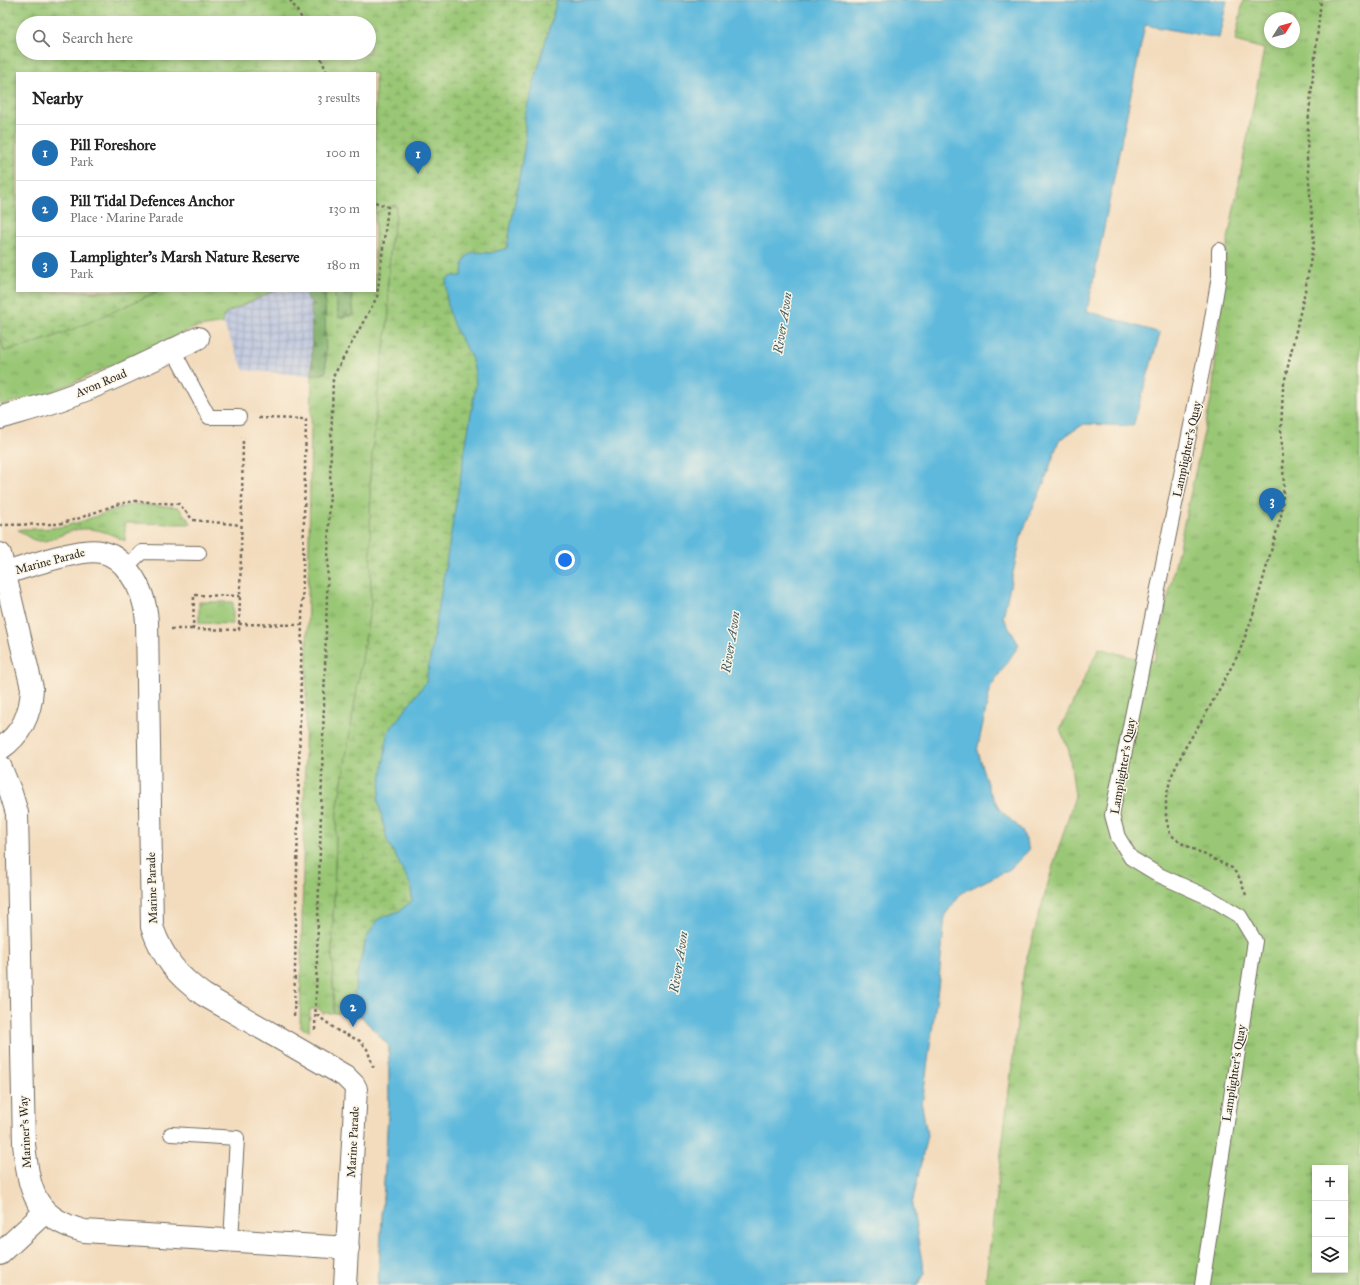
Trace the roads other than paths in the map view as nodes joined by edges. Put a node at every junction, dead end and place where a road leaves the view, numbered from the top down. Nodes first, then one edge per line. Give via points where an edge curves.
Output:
1 (1219, 250) dead end
2 (198, 338) dead end
3 (173, 350) junction
4 (0, 418) edge
5 (245, 418) road end
6 (199, 553) dead end
7 (3, 563) edge
8 (126, 567) junction
9 (0, 749) edge
10 (0, 766) edge
11 (171, 1134) dead end
12 (45, 1212) junction
13 (231, 1240) junction
14 (348, 1248) junction
15 (0, 1254) edge
16 (345, 1285) edge
17 (1202, 1285) edge

1 - 17 lane, Lamplighter's Quay via 1219,276 1208,342 1112,815 1118,837 1131,858 1240,916 1255,941
2 - 3 street, Avon Road
3 - 4 street, Avon Road via 76,394
3 - 5 lane via 209,417
6 - 8 lane via 142,552
7 - 8 street, Marine Parade via 93,551 111,555
7 - 9 street via 32,696 23,726 13,739
8 - 14 street, Marine Parade via 142,596 147,622 152,926 165,958 187,983 345,1076 354,1085 356,1089
10 - 12 street, Mariner's Way via 14,805 17,822 25,1158 32,1191
11 - 13 lane via 237,1138
12 - 13 street, Mariner's Way via 66,1226 84,1231
12 - 15 street
13 - 14 street, Mariner's Way
14 - 16 street, Marine Parade

